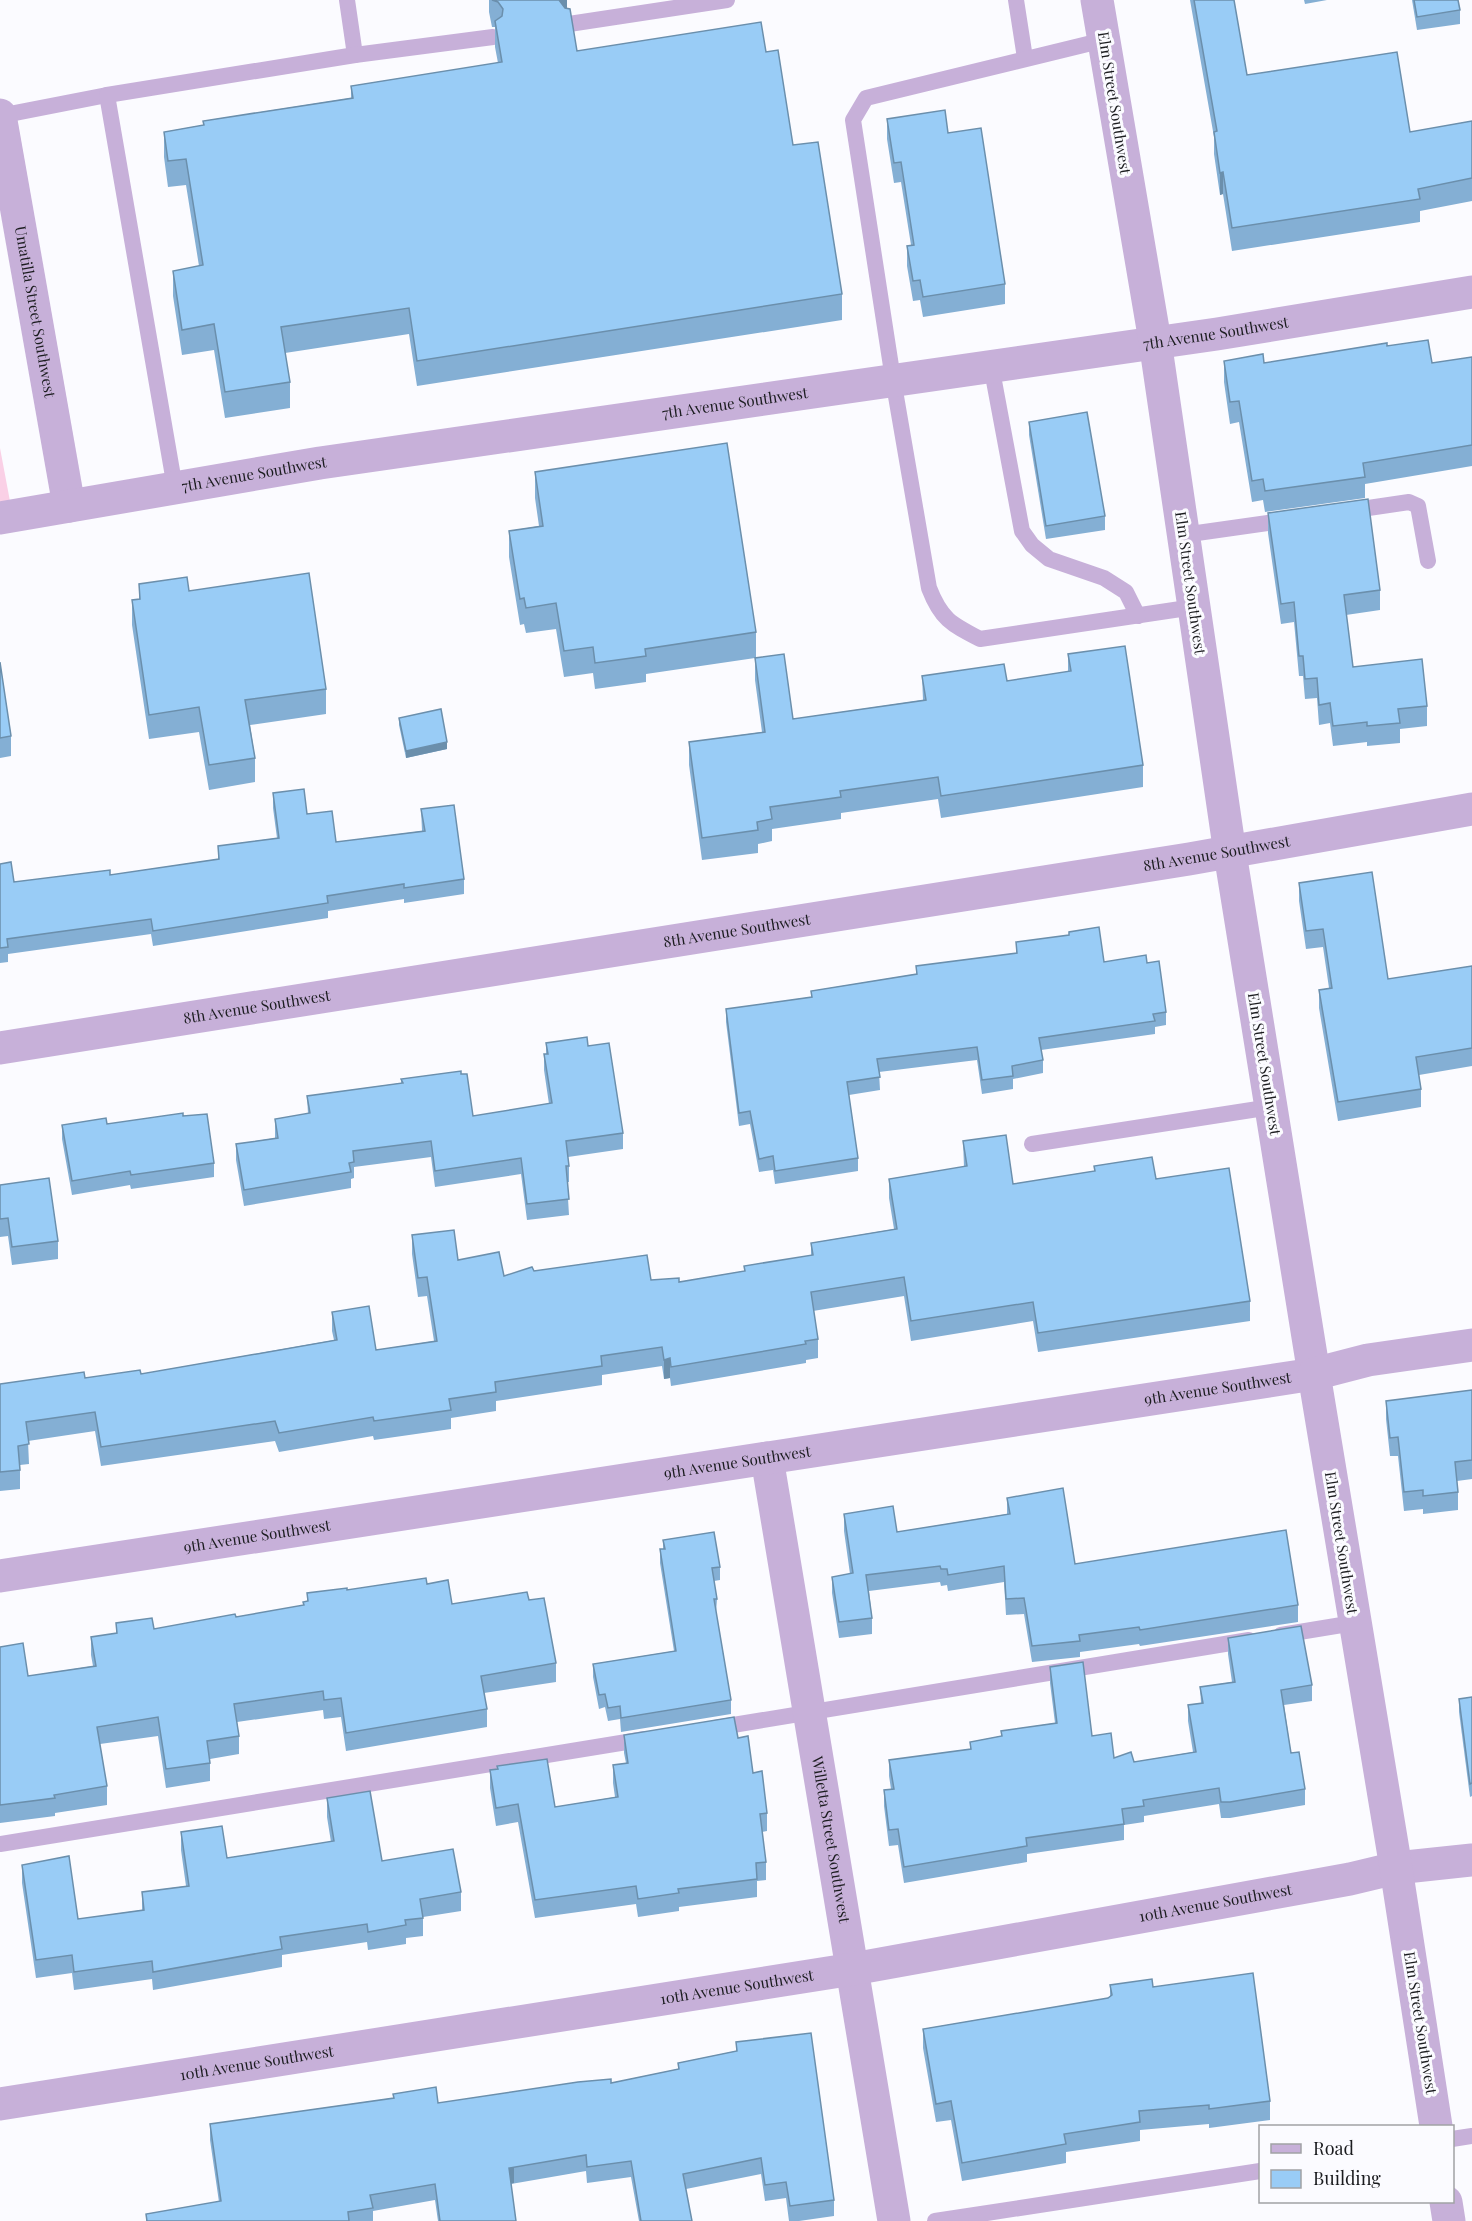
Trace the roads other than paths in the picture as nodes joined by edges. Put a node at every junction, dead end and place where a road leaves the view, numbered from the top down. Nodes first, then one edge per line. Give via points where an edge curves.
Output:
1 (347, 0) edge
2 (724, 0) edge
3 (1016, 0) edge
4 (1097, 0) edge
5 (569, 24) edge
6 (493, 37) edge
7 (1104, 40) junction
8 (355, 56) junction
9 (1025, 58) junction
10 (107, 95) junction
11 (0, 115) edge
12 (1472, 292) edge
13 (1155, 341) junction
14 (991, 365) junction
15 (893, 379) junction
16 (175, 488) junction
17 (69, 506) junction
18 (1326, 514) edge
19 (0, 518) edge
20 (1302, 518) edge
21 (1184, 535) junction
22 (1428, 561) dead end
23 (1194, 607) junction
24 (1138, 616) junction
25 (1472, 809) edge
26 (1230, 853) junction
27 (0, 1048) edge
28 (1271, 1107) junction
29 (1032, 1144) dead end
30 (1472, 1345) edge
31 (1314, 1374) junction
32 (767, 1458) junction
33 (0, 1576) edge
34 (1354, 1623) junction
35 (811, 1712) junction
36 (693, 1731) edge
37 (658, 1737) edge
38 (0, 1844) edge
39 (1472, 1860) edge
40 (1396, 1868) junction
41 (854, 1969) junction
42 (0, 2104) edge
43 (1436, 2125) edge
44 (1472, 2136) edge
45 (1454, 2139) edge
46 (1259, 2171) edge
47 (1446, 2203) edge
48 (894, 2221) edge
49 (935, 2221) edge
50 (1449, 2221) edge

1 - 8 lane
2 - 5 lane
3 - 9 lane
4 - 7 street, Elm Street Southwest
6 - 8 lane
7 - 9 lane
7 - 13 street, Elm Street Southwest
8 - 10 lane
9 - 15 lane via 866,98 854,120
10 - 11 lane
10 - 16 lane
11 - 17 street, Umatilla Street Southwest
12 - 13 street, 7th Avenue Southwest
13 - 14 street, 7th Avenue Southwest
13 - 21 street, Elm Street Southwest
14 - 15 street, 7th Avenue Southwest
14 - 24 lane via 1022,531 1049,559 1104,579 1126,592
15 - 16 street, 7th Avenue Southwest
15 - 24 lane via 929,588 938,611 958,628 980,639
16 - 17 street, 7th Avenue Southwest
17 - 19 street, 7th Avenue Southwest
18 - 22 lane via 1409,502 1418,506
20 - 21 lane
21 - 23 street, Elm Street Southwest
23 - 24 lane
23 - 26 street, Elm Street Southwest
25 - 26 street, 8th Avenue Southwest
26 - 27 street, 8th Avenue Southwest
26 - 28 street, Elm Street Southwest
28 - 29 lane
28 - 31 street, Elm Street Southwest
30 - 31 street, 9th Avenue Southwest via 1368,1360
31 - 32 street, 9th Avenue Southwest
31 - 34 street, Elm Street Southwest
32 - 33 street, 9th Avenue Southwest
32 - 35 street, Willetta Street Southwest
34 - 35 lane
34 - 40 street, Elm Street Southwest
35 - 36 lane
35 - 41 street, Willetta Street Southwest
37 - 38 lane
39 - 40 street, 10th Avenue Southwest
40 - 41 street, 10th Avenue Southwest via 1350,1880
40 - 43 street, Elm Street Southwest
41 - 42 street, 10th Avenue Southwest
41 - 48 street, Willetta Street Southwest
44 - 45 lane
46 - 49 lane
47 - 50 street

